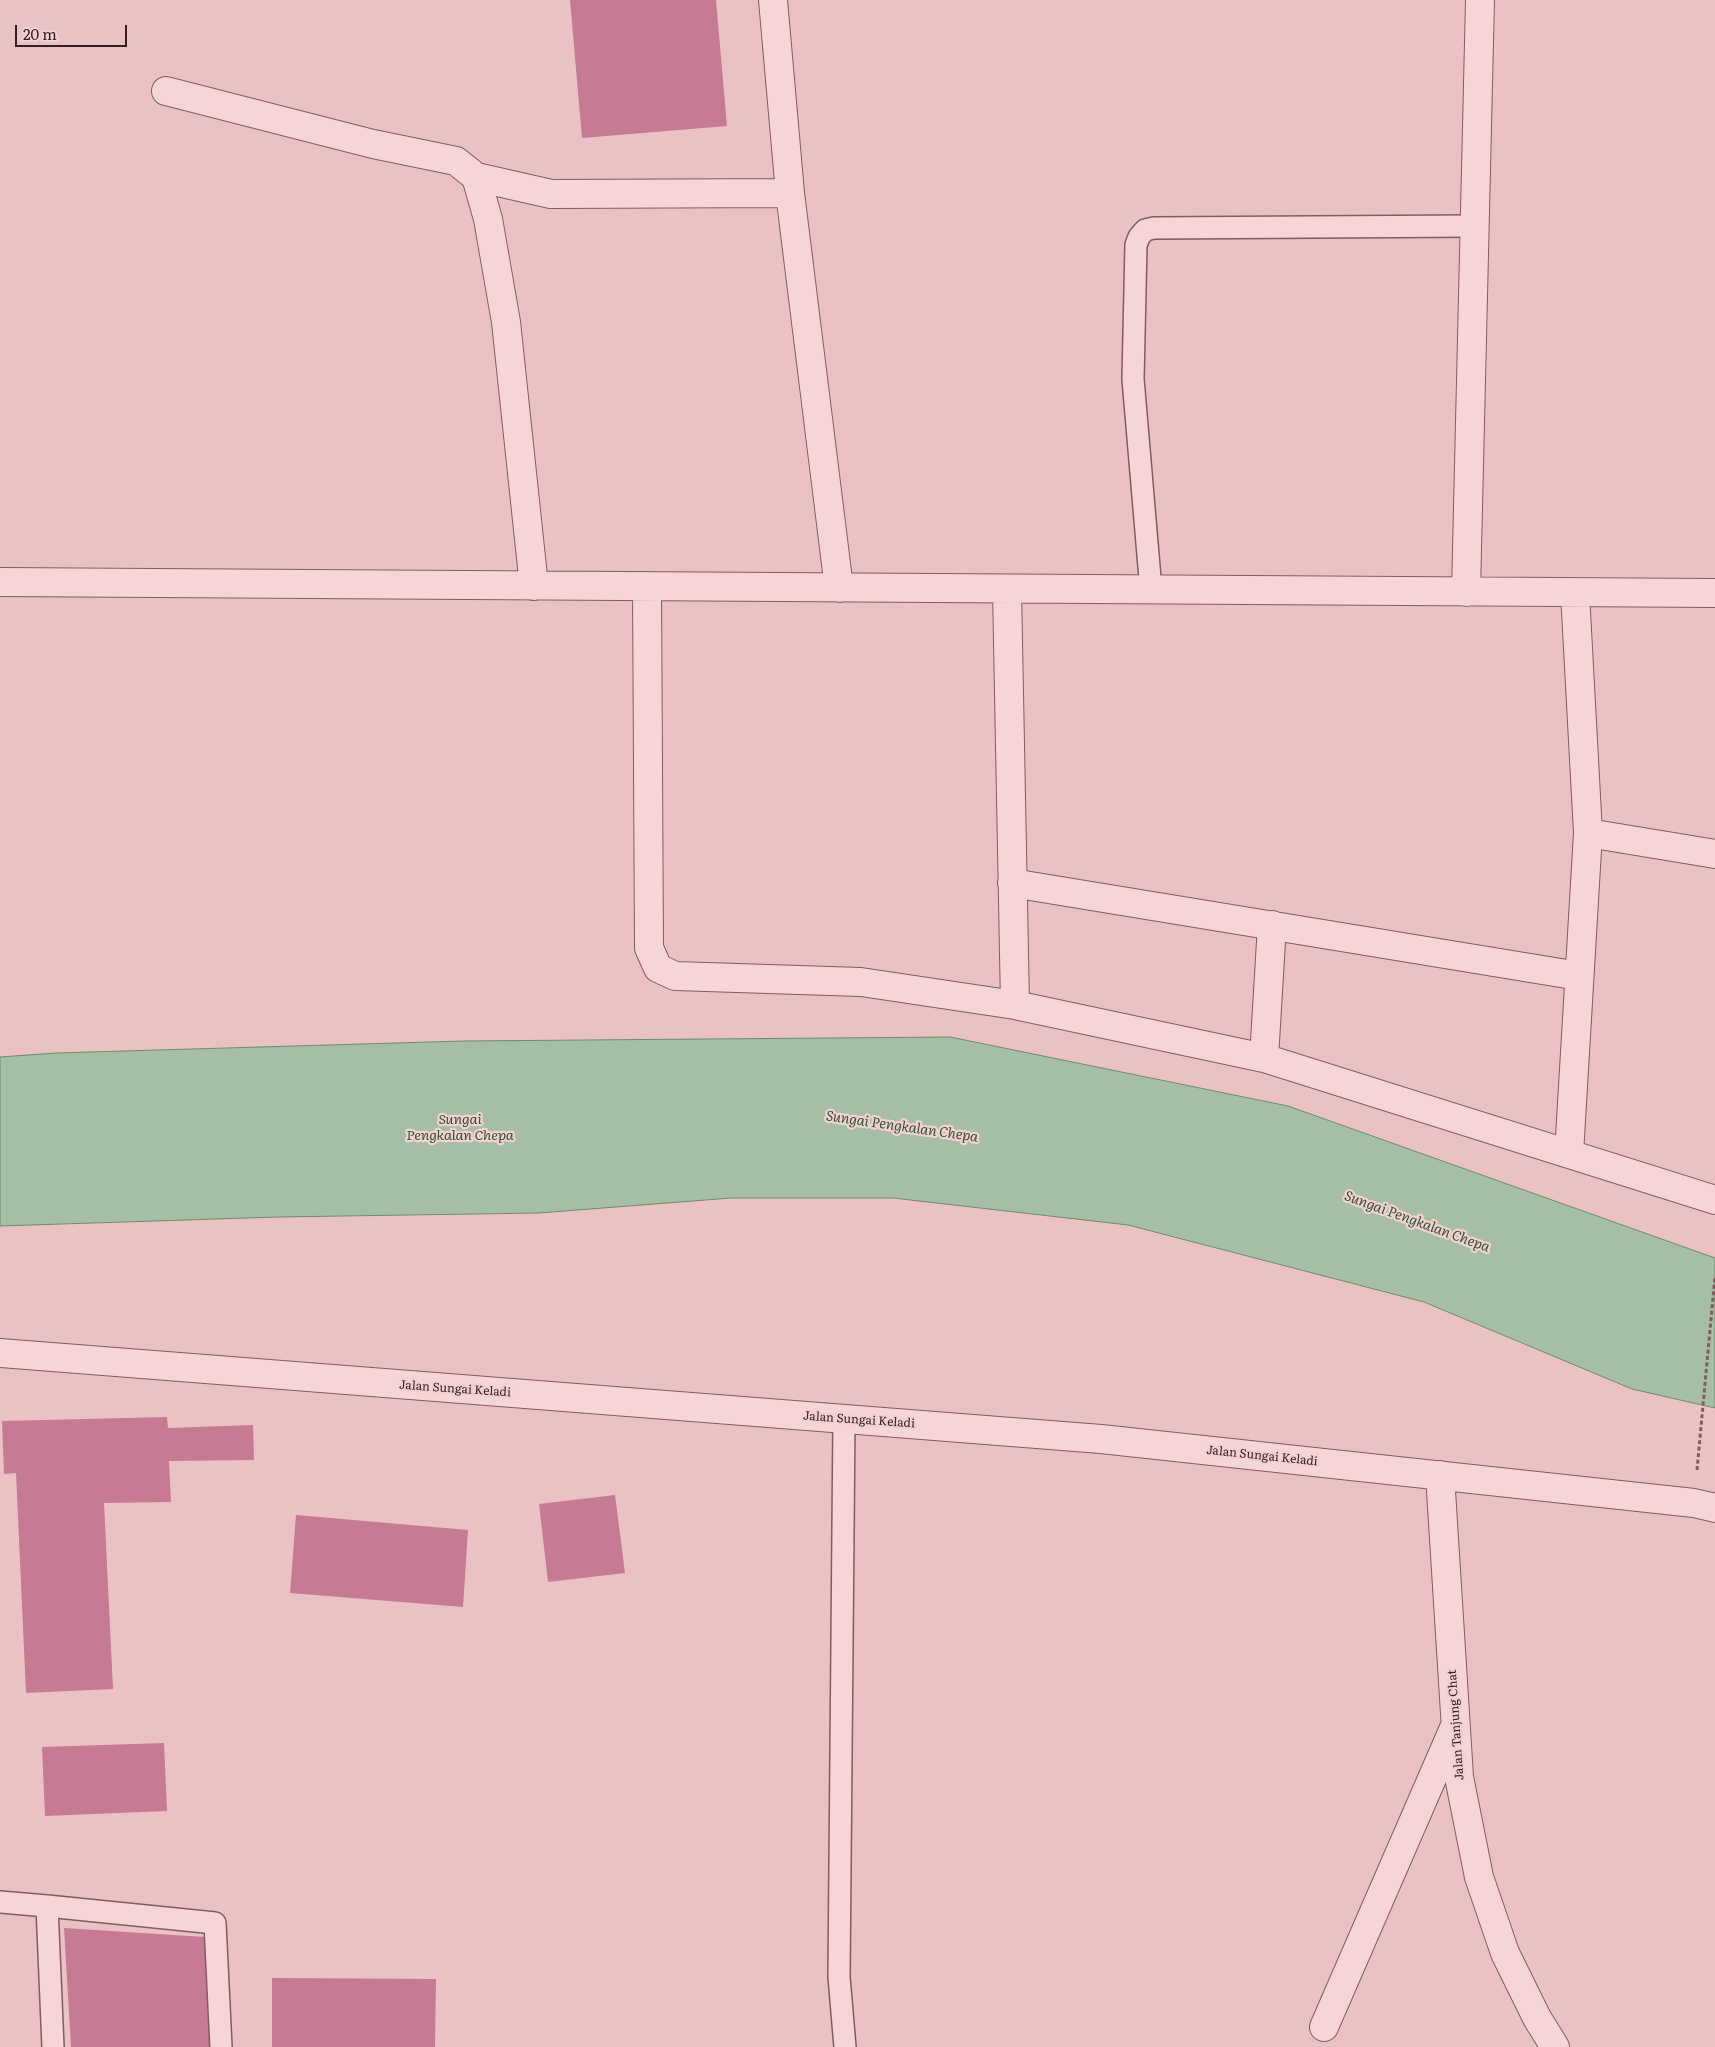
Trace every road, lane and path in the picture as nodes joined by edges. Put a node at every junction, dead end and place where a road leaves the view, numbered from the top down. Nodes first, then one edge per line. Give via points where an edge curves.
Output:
1 (773, 0) edge
2 (1480, 0) edge
3 (166, 91) dead end
4 (476, 177) junction
5 (790, 193) junction
6 (1474, 226) junction
7 (0, 582) edge
8 (534, 586) junction
9 (647, 586) junction
10 (840, 588) junction
11 (1007, 589) junction
12 (1151, 590) junction
13 (1466, 592) junction
14 (1575, 593) junction
15 (1715, 594) edge
16 (1588, 833) junction
17 (1715, 854) edge
18 (1012, 883) junction
19 (1272, 925) junction
20 (1579, 976) junction
21 (1015, 1005) junction
22 (1264, 1058) junction
23 (1569, 1154) junction
24 (1715, 1200) edge
25 (1715, 1276) edge
26 (0, 1353) edge
27 (844, 1419) junction
28 (1440, 1475) junction
29 (1705, 1505) edge
30 (1455, 1724) junction
31 (0, 1902) edge
32 (46, 1906) junction
33 (1324, 2027) dead end
34 (53, 2047) edge
35 (221, 2047) edge
36 (845, 2047) edge
37 (1555, 2047) edge

1 - 5 street
2 - 6 street
3 - 4 street via 373,144 456,161
4 - 5 street via 551,194
4 - 8 street via 488,219 506,322
5 - 10 street
6 - 12 lane via 1145,230 1136,245 1133,379
6 - 13 street
7 - 8 street
8 - 9 street
9 - 10 street
9 - 21 street via 649,948 658,968 675,976 862,982
10 - 11 street
11 - 12 street
11 - 18 street
12 - 13 street
13 - 14 street
14 - 15 street
14 - 16 street
16 - 17 street
16 - 20 street
18 - 19 street
18 - 21 street
19 - 20 street
19 - 22 street
20 - 23 street
21 - 22 street
22 - 23 street
23 - 24 street
25 - 29 path via 1703,1405
26 - 27 street, Jalan Sungai Keladi
27 - 28 street, Jalan Sungai Keladi via 1100,1439
27 - 36 lane via 839,1977
28 - 29 street, Jalan Sungai Keladi
28 - 30 street, Jalan Tanjung Chat
30 - 33 street
30 - 37 street, Jalan Tanjung Chat via 1458,1777 1479,1877 1505,1953
31 - 32 lane
32 - 34 lane
32 - 35 lane via 215,1923

